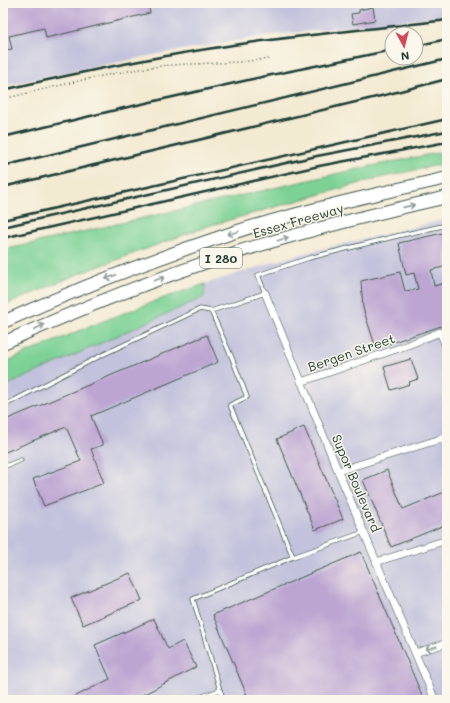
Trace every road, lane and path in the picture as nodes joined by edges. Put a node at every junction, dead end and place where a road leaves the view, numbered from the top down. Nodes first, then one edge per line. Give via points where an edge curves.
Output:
1 (270, 59) dead end
2 (3, 99) edge
3 (447, 178) edge
4 (447, 197) edge
5 (447, 225) edge
6 (265, 293) junction
7 (211, 311) junction
8 (3, 322) edge
9 (3, 343) edge
10 (447, 349) edge
11 (301, 382) junction
12 (3, 406) edge
13 (447, 436) edge
14 (21, 460) dead end
15 (3, 467) edge
16 (338, 471) junction
17 (364, 532) junction
18 (447, 540) edge
19 (293, 556) junction
20 (376, 562) junction
21 (447, 643) edge
22 (415, 653) junction
23 (220, 690) junction
24 (192, 700) edge
25 (224, 700) edge
26 (435, 700) edge

1 - 2 path via 159,66 108,74
3 -> 8 highway, Essex Freeway / I 280 via 338,203 229,234 119,273
9 -> 4 highway, Essex Freeway / I 280 via 102,300 213,260 318,228
5 - 6 lane, Supor Boulevard via 309,258 258,275
6 - 7 lane
6 - 11 street, Supor Boulevard
7 - 12 lane via 200,309 100,356
7 - 19 lane via 247,397 230,405
10 - 11 street, Bergen Street via 440,332
11 - 16 street, Supor Boulevard
13 - 16 street
14 - 15 lane
16 - 17 street, Supor Boulevard
17 - 19 lane
17 - 20 street, Supor Boulevard
18 - 20 street
19 - 23 lane via 193,599
20 - 22 street, Supor Boulevard
21 -> 22 street
22 - 26 street, Supor Boulevard
23 - 24 lane
23 - 25 lane

